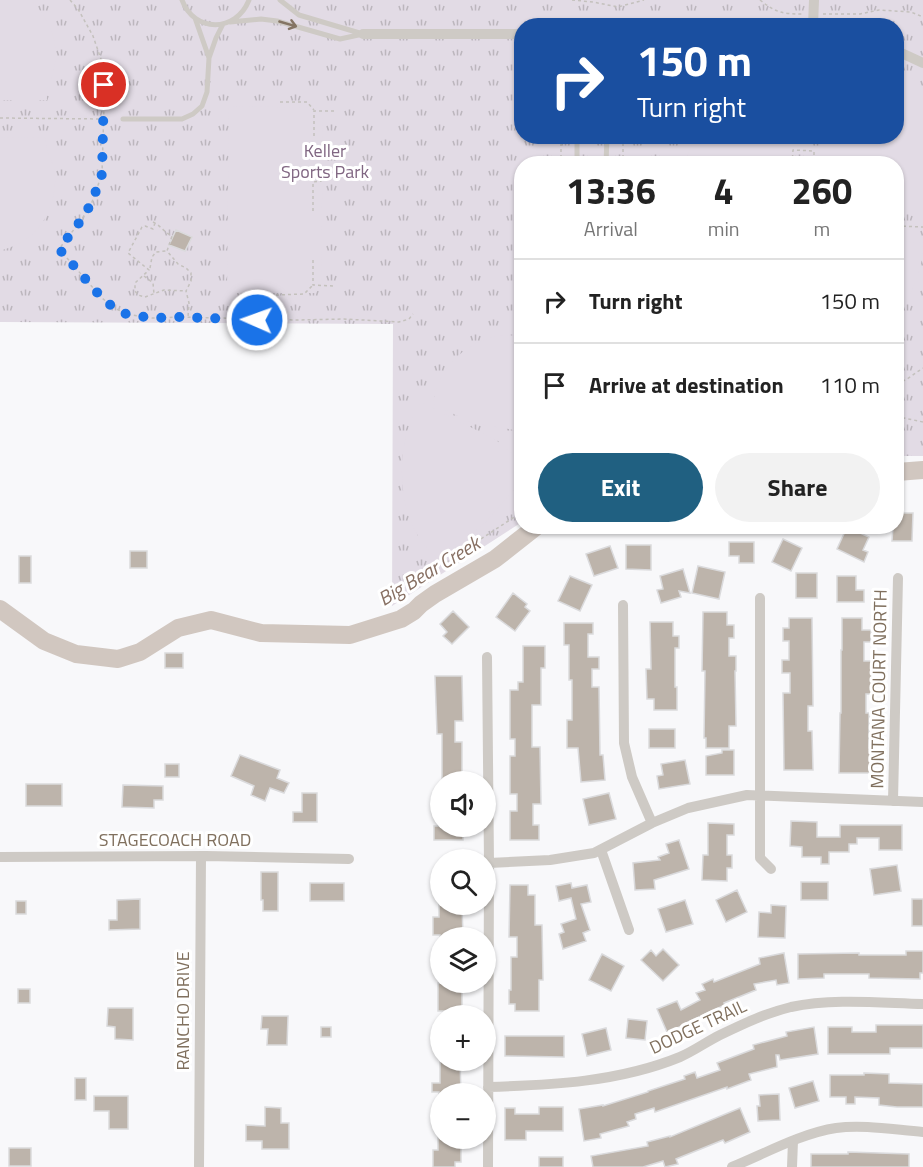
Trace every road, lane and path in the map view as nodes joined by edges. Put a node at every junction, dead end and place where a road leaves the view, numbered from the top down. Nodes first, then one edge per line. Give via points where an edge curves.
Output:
1 (70, 0) edge
2 (182, 0) edge
3 (249, 0) edge
4 (280, 0) edge
5 (572, 0) edge
6 (644, 0) edge
7 (760, 0) edge
8 (814, 0) edge
9 (923, 17) edge
10 (195, 18) junction
11 (803, 18) edge
12 (813, 18) edge
13 (829, 18) edge
14 (227, 23) junction
15 (363, 34) junction
16 (514, 34) edge
17 (904, 54) edge
18 (209, 58) junction
19 (923, 63) edge
20 (280, 102) dead end
21 (314, 111) junction
22 (336, 111) dead end
23 (0, 118) edge
24 (104, 119) junction
25 (123, 119) dead end
26 (314, 136) dead end
27 (793, 156) edge
28 (814, 156) edge
29 (335, 171) dead end
30 (313, 211) dead end
31 (904, 227) edge
32 (923, 228) edge
33 (167, 251) junction
34 (313, 260) dead end
35 (149, 270) junction
36 (143, 276) junction
37 (313, 285) junction
38 (334, 286) dead end
39 (186, 291) junction
40 (154, 294) junction
41 (276, 295) dead end
42 (413, 314) dead end
43 (188, 317) junction
44 (923, 368) edge
45 (904, 380) edge
46 (904, 418) edge
47 (923, 422) edge
48 (514, 517) edge
49 (898, 578) dead end
50 (422, 580) dead end
51 (760, 598) dead end
52 (622, 605) dead end
53 (487, 657) dead end
54 (760, 795) junction
55 (893, 801) junction
56 (923, 802) edge
57 (652, 823) junction
58 (489, 849) edge
59 (601, 850) junction
60 (201, 856) junction
61 (0, 857) edge
62 (349, 859) dead end
63 (496, 863) edge
64 (771, 869) dead end
65 (489, 915) edge
66 (629, 930) dead end
67 (923, 1004) edge
68 (488, 1083) edge
69 (496, 1088) edge
70 (923, 1132) edge
71 (793, 1142) junction
72 (488, 1149) edge
73 (199, 1167) edge
74 (488, 1167) edge
75 (732, 1167) edge
76 (792, 1167) edge

1 - 24 path via 93,36 103,65
2 - 10 lane
3 - 14 lane via 240,16
4 - 15 lane via 299,15
5 - 6 path via 618,7
7 - 11 path via 784,14
8 - 12 street
9 - 13 path via 911,12 879,10
10 - 14 lane via 213,25
10 - 18 lane
14 -> 15 lane via 277,21 340,39
14 - 18 lane
15 - 16 street
17 - 19 street
18 - 25 lane via 207,92 202,106 193,114 182,119
20 - 21 path via 307,102
21 - 22 path
21 - 26 path
23 - 24 path
24 - 43 path via 102,174 87,211 59,249 102,298 126,314
27 - 28 path via 793,150 814,151
29 - 30 path via 313,182
31 - 32 path
33 - 35 path via 156,252
33 - 35 path via 172,236 154,222 153,229 142,227 128,253
33 - 39 path via 191,273
34 - 37 path
35 - 36 path
36 - 40 path via 153,283
36 - 40 path via 135,283 135,291 145,297
37 - 38 path
37 - 41 path via 303,294
39 - 40 path via 164,290
39 - 43 path
42 - 43 path via 399,322
44 - 45 path
46 - 47 path
48 - 50 path
49 - 55 street, MONTANA COURT NORTH
51 - 54 street
52 - 57 street via 624,743 632,777
53 - 58 street
54 - 55 street
54 - 57 street via 688,808
54 - 64 street via 760,858
55 - 56 street
57 - 59 street
59 - 63 street via 550,860
59 - 66 street
60 - 61 street, STAGECOACH ROAD
60 - 62 street, STAGECOACH ROAD
60 - 73 street, RANCHO DRIVE
65 - 68 street
67 - 69 street, DODGE TRAIL via 862,1002 793,1007 761,1016 681,1057 640,1070 594,1080
70 - 71 street via 837,1128
71 - 75 street
71 - 76 street
72 - 74 street

